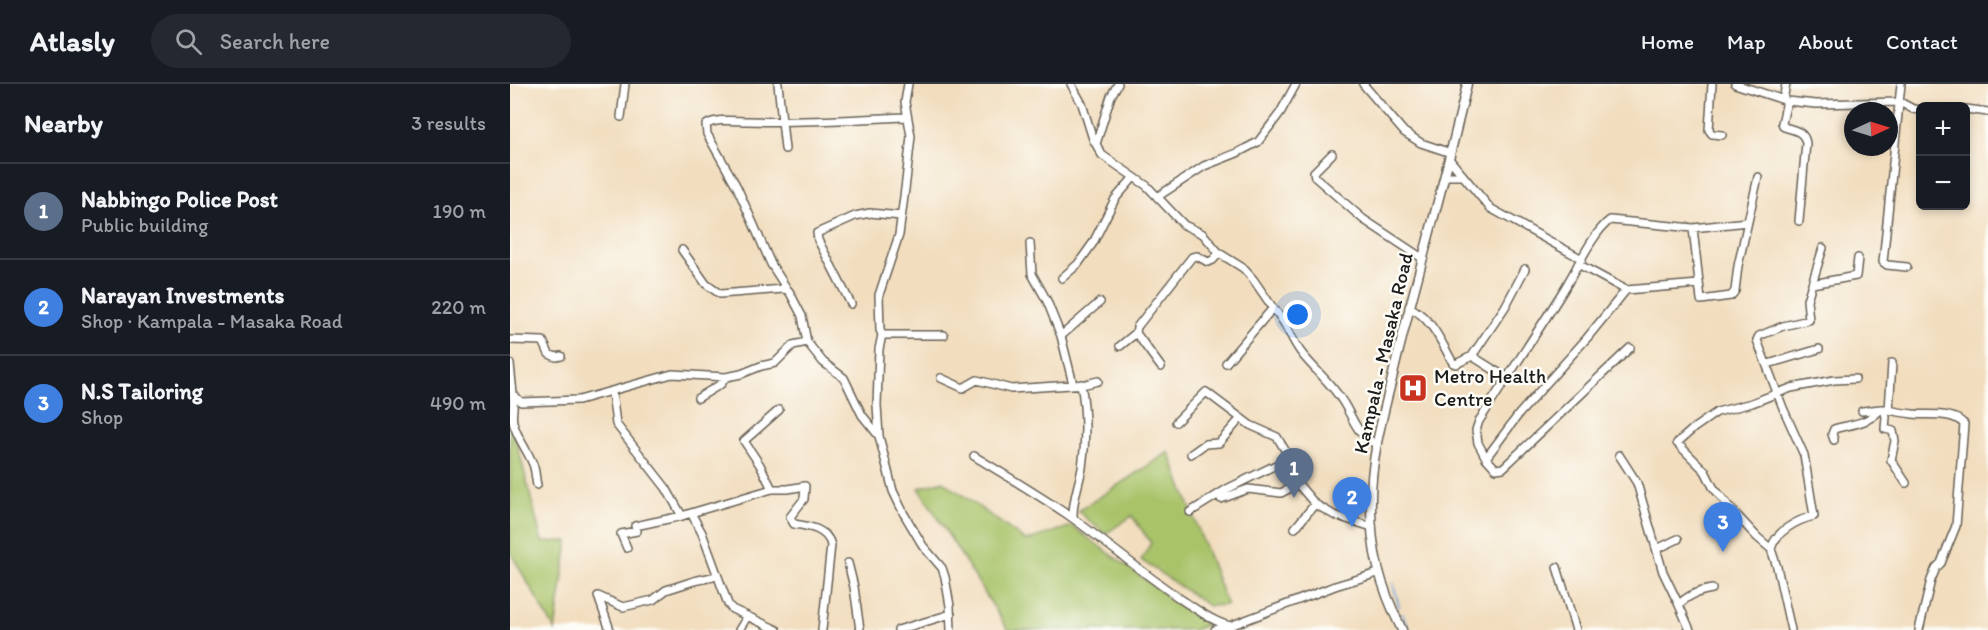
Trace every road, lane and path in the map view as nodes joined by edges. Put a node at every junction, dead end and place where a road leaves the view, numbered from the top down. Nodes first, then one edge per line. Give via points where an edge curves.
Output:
1 (625, 84) edge
2 (778, 84) edge
3 (908, 84) edge
4 (1071, 84) edge
5 (1119, 84) edge
6 (1296, 84) edge
7 (1363, 84) edge
8 (1467, 84) edge
9 (1712, 84) edge
10 (1735, 84) edge
11 (1786, 84) edge
12 (1901, 84) edge
13 (1785, 100) junction
14 (1900, 102) junction
15 (1916, 109) edge
16 (1970, 110) edge
17 (1988, 112) edge
18 (621, 117) dead end
19 (906, 117) junction
20 (782, 122) junction
21 (1722, 135) dead end
22 (1096, 144) junction
23 (785, 149) dead end
24 (1332, 154) dead end
25 (1451, 157) junction
26 (1446, 176) junction
27 (1462, 176) junction
28 (1134, 177) junction
29 (1758, 177) dead end
30 (1157, 197) junction
31 (901, 216) junction
32 (1799, 221) dead end
33 (1748, 222) junction
34 (1693, 228) junction
35 (1030, 243) dead end
36 (1823, 248) dead end
37 (682, 250) dead end
38 (1219, 253) junction
39 (1422, 258) junction
40 (1858, 258) dead end
41 (1580, 261) junction
42 (1907, 267) dead end
43 (1525, 269) dead end
44 (1062, 278) dead end
45 (1699, 284) junction
46 (1812, 284) junction
47 (787, 289) junction
48 (1626, 290) junction
49 (1100, 302) dead end
50 (851, 304) dead end
51 (1409, 307) junction
52 (1273, 308) junction
53 (1136, 333) junction
54 (882, 335) junction
55 (944, 335) dead end
56 (1061, 336) junction
57 (510, 340) edge
58 (807, 342) junction
59 (1120, 346) dead end
60 (1630, 348) dead end
61 (1819, 348) dead end
62 (561, 356) dead end
63 (1472, 356) junction
64 (1226, 363) dead end
65 (1892, 363) dead end
66 (510, 364) edge
67 (1768, 364) junction
68 (1161, 367) dead end
69 (726, 377) junction
70 (941, 378) dead end
71 (1507, 378) junction
72 (1855, 379) dead end
73 (1098, 381) dead end
74 (1077, 384) junction
75 (612, 392) junction
76 (513, 394) junction
77 (1777, 394) junction
78 (698, 398) dead end
79 (1884, 409) junction
80 (779, 410) dead end
81 (1862, 411) dead end
82 (1241, 418) junction
83 (1176, 422) dead end
84 (879, 436) junction
85 (1834, 441) dead end
86 (1377, 445) junction
87 (1191, 454) dead end
88 (1619, 455) dead end
89 (974, 456) dead end
90 (1486, 458) junction
91 (1288, 459) junction
92 (1906, 483) dead end
93 (1298, 484) junction
94 (537, 485) dead end
95 (772, 489) junction
96 (1221, 499) dead end
97 (1316, 504) junction
98 (1190, 512) dead end
99 (691, 513) junction
100 (682, 516) junction
101 (1073, 518) junction
102 (1372, 527) junction
103 (1294, 528) dead end
104 (1677, 539) dead end
105 (627, 548) dead end
106 (1657, 549) junction
107 (1771, 549) junction
108 (848, 563) dead end
109 (1557, 567) dead end
110 (1378, 573) junction
111 (717, 576) junction
112 (1712, 589) dead end
113 (1679, 605) junction
114 (951, 614) junction
115 (747, 617) junction
116 (1230, 626) junction
117 (610, 630) edge
118 (739, 630) edge
119 (777, 630) edge
120 (822, 630) edge
121 (860, 630) edge
122 (898, 630) edge
123 (951, 630) edge
124 (1215, 630) edge
125 (1401, 630) edge
126 (1576, 630) edge
127 (1690, 630) edge
128 (1791, 630) edge
129 (1919, 630) edge

1 - 18 street
2 - 20 street
3 - 19 street
4 - 22 street
5 - 22 street via 1111,96
6 - 30 street via 1258,142 1204,166
7 - 25 street via 1404,132
8 - 25 main road, Kampala - Masaka Road
9 - 21 street via 1709,130
10 - 13 street
11 - 13 street
12 - 14 street
13 - 14 street via 1816,104
13 - 32 street via 1784,127 1801,132 1806,144
14 - 15 street
14 - 42 street via 1883,262
16 - 17 street
19 - 20 street
19 - 31 street via 910,136
20 - 23 street
20 - 47 street via 711,122 706,129
22 - 28 street via 1102,155
24 - 39 street via 1316,169 1315,177 1363,219
25 - 26 main road, Kampala - Masaka Road
25 - 27 street
26 - 27 street
26 - 39 main road, Kampala - Masaka Road
27 - 41 street via 1490,208
28 - 30 street
28 - 44 street via 1115,200 1093,243
29 - 33 street
30 - 38 street via 1184,225 1209,239
31 - 50 street via 870,213 816,233
31 - 54 street via 897,242 879,295
33 - 34 street
33 - 45 street via 1733,295 1701,301
34 - 41 street via 1610,220
34 - 45 street
35 - 56 street via 1032,274
36 - 46 street
37 - 47 street via 706,284 720,294
38 - 52 street via 1243,268
38 - 53 street via 1208,262 1192,257
39 - 51 main road, Kampala - Masaka Road
40 - 46 street via 1856,276
41 - 48 street
41 - 71 street
43 - 63 street
45 - 48 street
46 - 67 street via 1807,303 1809,320 1758,337
47 - 58 street via 802,315
48 - 90 street
49 - 56 street
51 - 63 street via 1428,320 1453,363
51 - 86 main road, Kampala - Masaka Road
52 - 64 street
52 - 86 street via 1304,356 1343,402 1360,434
53 - 59 street
53 - 68 street
54 - 55 street
54 - 84 street
56 - 74 street
57 - 62 street via 543,341 549,354
58 - 69 street via 793,345 775,363
58 - 84 street via 823,362 844,378 862,415
60 - 90 street via 1503,468 1494,468
61 - 67 street
63 - 71 street
65 - 79 street
66 - 76 street
67 - 77 street
69 - 75 street via 672,374
69 - 78 street
70 - 74 street via 963,388 977,381 1011,389
71 - 90 street via 1477,426 1478,443
72 - 77 street via 1791,388
73 - 74 street
74 - 101 street via 1085,424
75 - 76 street via 553,402 521,402
75 - 100 street via 616,424 666,488
76 - 94 street via 513,422 532,462
77 - 107 street via 1804,455 1814,516 1777,535
77 - 107 street via 1717,412 1677,443 1705,471 1713,488 1732,510
79 - 81 street
79 - 85 street via 1858,426 1834,429
79 - 92 street via 1885,429 1895,436 1891,460
79 - 129 street via 1938,415 1964,424 1956,526 1931,580
80 - 95 street via 744,441
82 - 83 street via 1206,392
82 - 87 street via 1219,443 1204,444
82 - 91 street via 1276,436
84 - 114 street via 893,491 923,546 942,568
86 - 102 main road, Kampala - Masaka Road
88 - 106 street via 1637,483
89 - 101 street
91 - 93 street
91 - 98 street
93 - 96 street via 1281,493 1248,489
93 - 97 street
95 - 99 street
95 - 120 street via 805,486 804,499 790,517 795,524 812,526 831,541
97 - 102 street via 1334,515
97 - 103 street
99 - 100 street
99 - 111 street
100 - 105 street via 635,526 637,531 621,534
101 - 116 street via 1169,591
102 - 110 main road, Kampala - Masaka Road
104 - 106 street
106 - 113 street
107 - 128 street
108 - 121 street
109 - 126 street
110 - 116 street
110 - 125 main road, Kampala - Masaka Road
111 - 115 street via 728,604
111 - 117 street via 666,590 653,600 623,606 598,596
112 - 113 street via 1690,596
113 - 127 street
114 - 122 street
114 - 123 street
115 - 118 street
115 - 119 street
116 - 124 street

